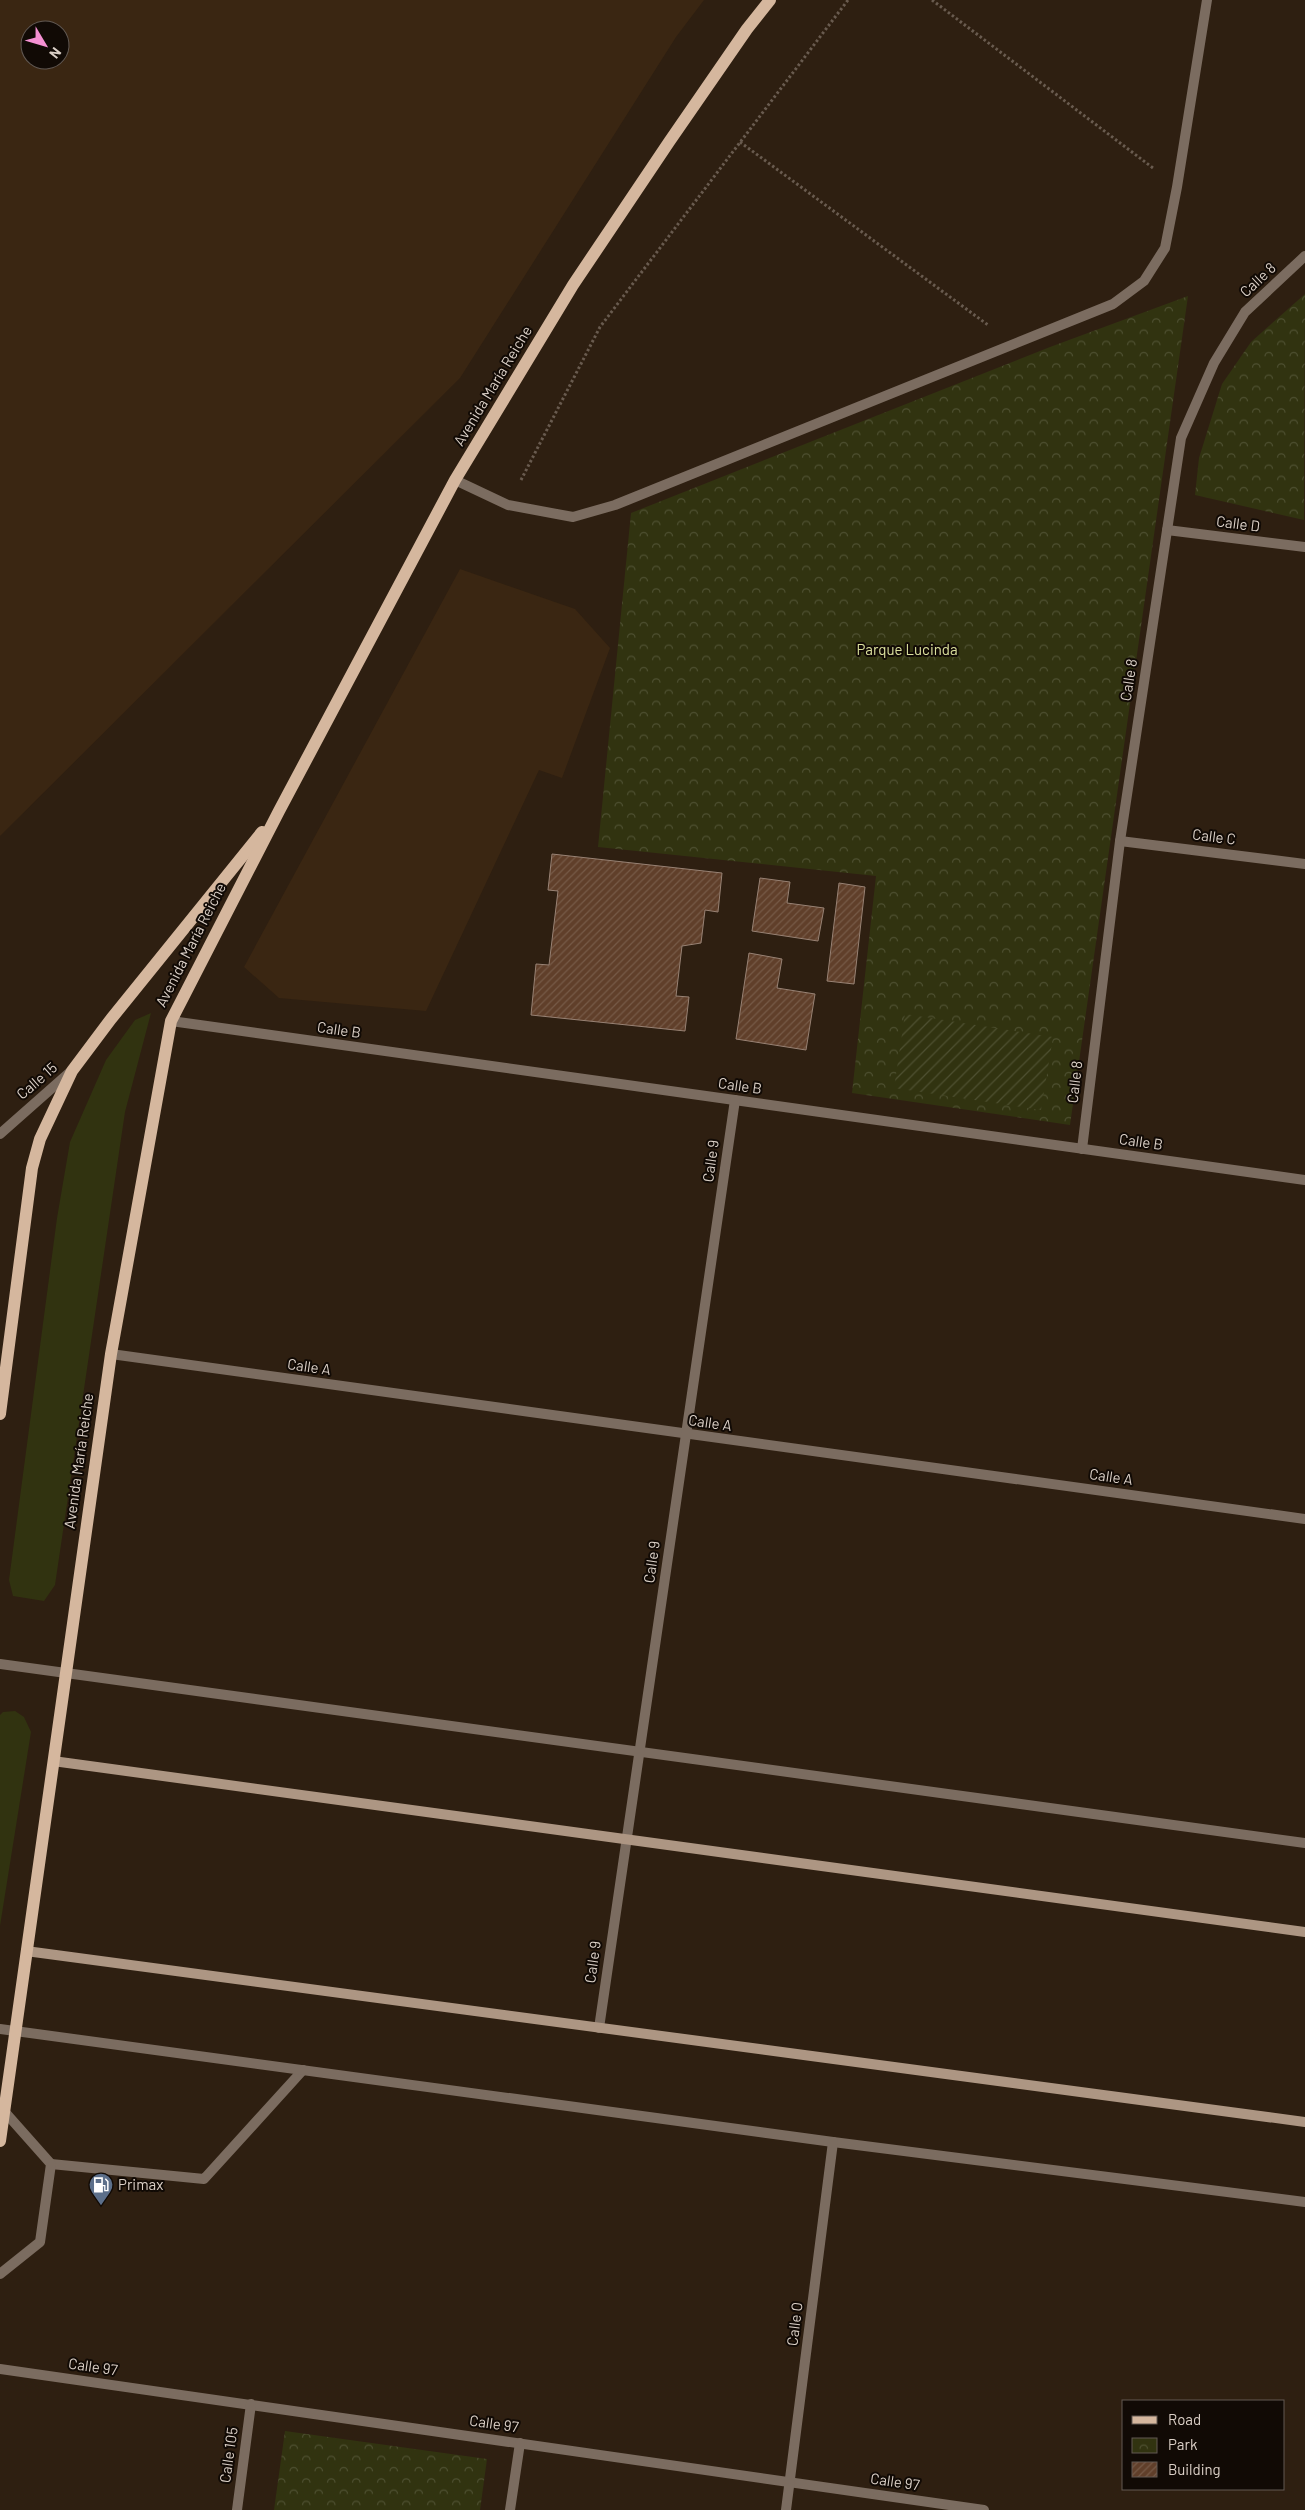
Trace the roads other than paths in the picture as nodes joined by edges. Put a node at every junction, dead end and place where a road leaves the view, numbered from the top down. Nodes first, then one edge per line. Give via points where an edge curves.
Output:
1 (770, 0) edge
2 (1207, 0) edge
3 (1305, 256) edge
4 (455, 480) junction
5 (1167, 530) junction
6 (1305, 547) edge
7 (279, 811) junction
8 (1120, 841) junction
9 (1305, 864) edge
10 (171, 1021) junction
11 (72, 1071) junction
12 (735, 1100) junction
13 (0, 1134) edge
14 (1082, 1149) junction
15 (1305, 1180) edge
16 (111, 1354) junction
17 (0, 1414) edge
18 (685, 1435) junction
19 (1305, 1519) edge
20 (0, 1664) edge
21 (66, 1673) junction
22 (639, 1752) junction
23 (53, 1761) junction
24 (626, 1840) junction
25 (1305, 1843) edge
26 (1305, 1932) edge
27 (26, 1951) junction
28 (599, 2028) junction
29 (0, 2029) edge
30 (16, 2031) junction
31 (303, 2070) junction
32 (4, 2111) junction
33 (1305, 2122) edge
34 (0, 2141) edge
35 (833, 2142) junction
36 (51, 2164) junction
37 (1305, 2202) edge
38 (0, 2274) edge
39 (0, 2369) edge
40 (251, 2404) junction
41 (520, 2443) junction
42 (790, 2482) junction
43 (236, 2510) edge
44 (510, 2510) edge
45 (786, 2510) edge
46 (984, 2510) edge

1 - 4 main road, Avenida María Reiche via 674,134 573,285
2 - 4 street via 1178,187 1165,248 1144,282 1113,304 616,505 573,516 508,505
3 - 5 street, Calle 8 via 1245,312 1214,363 1181,438
4 - 7 main road, Avenida María Reiche
5 - 6 street, Calle D
5 - 8 street, Calle 8
7 - 10 main road, Avenida María Reiche
7 - 11 main road, Avenida María Reiche via 111,1018
8 - 9 street, Calle C
8 - 14 street, Calle 8
10 - 12 street, Calle B
10 - 16 main road, Avenida María Reiche
11 - 13 street, Calle 15
11 - 17 main road, Avenida María Reiche via 40,1139 32,1168
12 - 14 street, Calle B
12 - 18 street, Calle 9
14 - 15 street, Calle B
16 - 18 street, Calle A
16 - 21 main road, Avenida María Reiche
18 - 19 street, Calle A
18 - 22 street, Calle 9
20 - 21 street
21 - 22 street
21 - 23 main road, Avenida María Reiche
22 - 24 street, Calle 9
22 - 25 street
23 - 24 main road
23 - 27 main road, Avenida María Reiche
24 - 26 main road
24 - 28 street, Calle 9
27 - 28 main road
27 - 30 main road, Avenida María Reiche
28 - 33 main road
29 - 30 street
30 - 31 street
30 - 32 main road, Avenida María Reiche
31 - 35 street
31 - 36 street via 204,2179
32 - 34 main road, Avenida María Reiche
32 - 36 street
35 - 37 street
35 - 42 street, Calle O
36 - 38 street via 40,2242
39 - 40 street, Calle 97
40 - 41 street, Calle 97
40 - 43 street, Calle 105
41 - 42 street, Calle 97
41 - 44 street
42 - 45 street, Calle O
42 - 46 street, Calle 97

